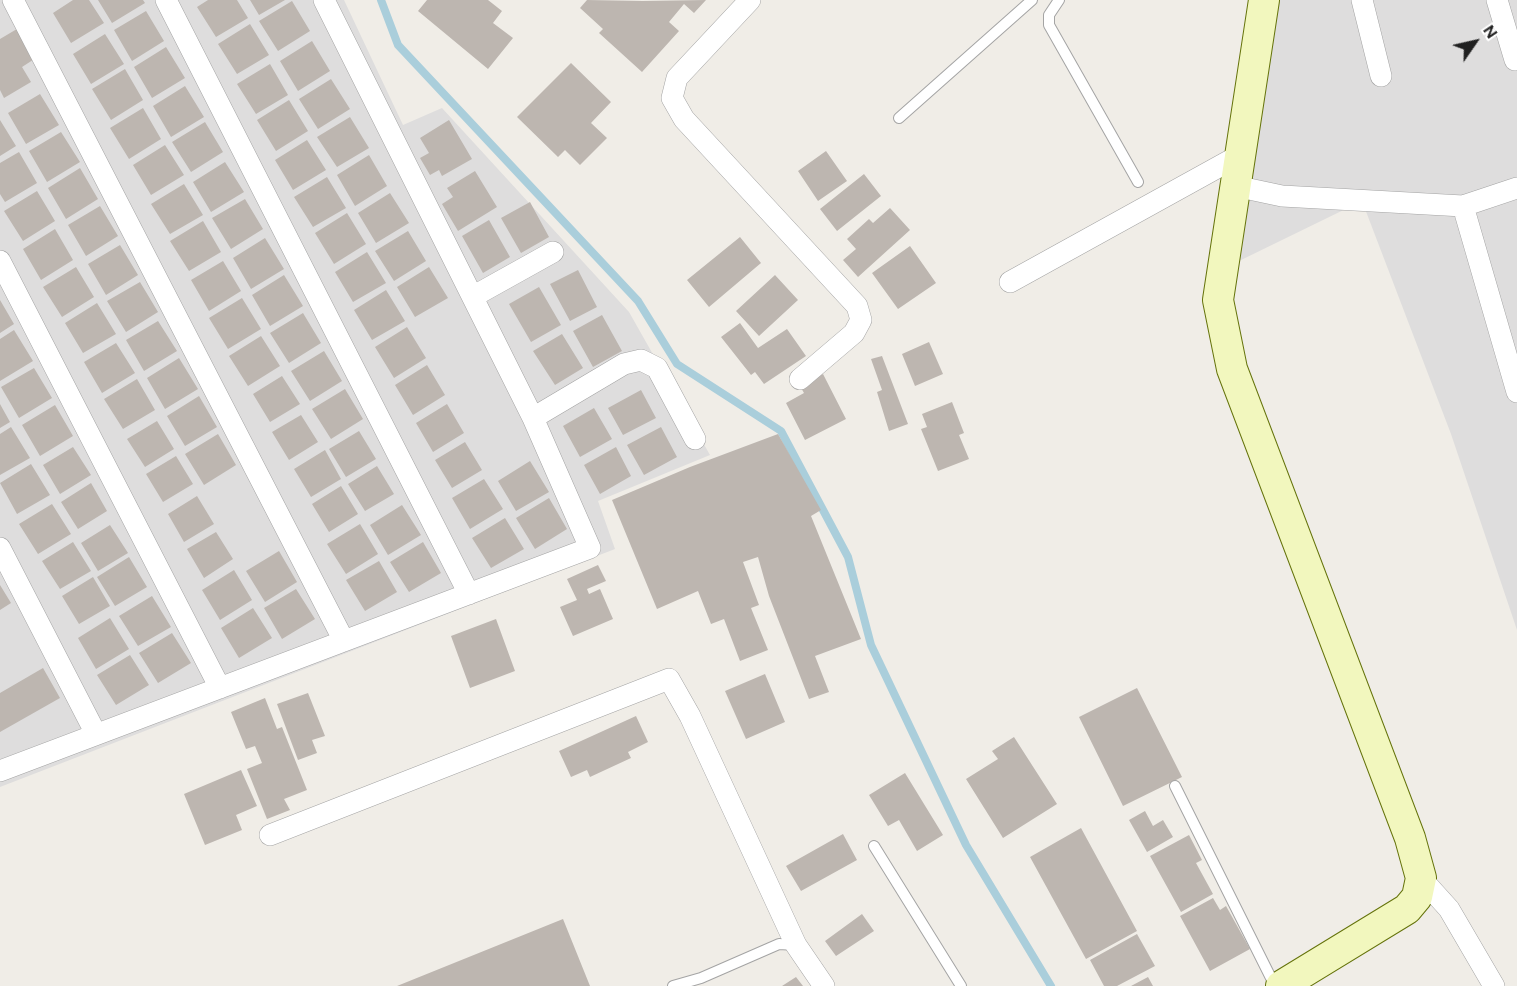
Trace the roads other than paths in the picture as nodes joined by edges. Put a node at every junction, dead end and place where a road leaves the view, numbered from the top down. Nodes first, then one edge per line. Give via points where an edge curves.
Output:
1 (13, 0) edge
2 (166, 0) edge
3 (324, 0) edge
4 (750, 0) edge
5 (1032, 0) edge
6 (1059, 0) edge
7 (1264, 0) edge
8 (1362, 0) edge
9 (1497, 0) edge
10 (1515, 60) dead end
11 (1381, 76) dead end
12 (899, 118) dead end
13 (1240, 155) junction
14 (1138, 182) dead end
15 (1235, 186) junction
16 (1517, 188) edge
17 (1463, 206) junction
18 (553, 252) dead end
19 (0, 261) edge
20 (1010, 282) dead end
21 (474, 296) junction
22 (800, 379) dead end
23 (1517, 392) edge
24 (534, 418) junction
25 (695, 439) dead end
26 (0, 548) edge
27 (469, 594) junction
28 (344, 641) junction
29 (220, 688) junction
30 (96, 735) junction
31 (0, 771) edge
32 (1175, 786) dead end
33 (270, 835) dead end
34 (874, 846) dead end
35 (1421, 878) junction
36 (796, 945) junction
37 (1286, 984) edge
38 (673, 986) edge
39 (824, 986) edge
40 (961, 986) edge
41 (1494, 986) edge

1 - 28 street
2 - 27 street
3 - 21 street
4 - 22 street via 677,78 672,98 684,119 857,306 861,320 854,333
5 - 12 lane
6 - 14 lane via 1049,15 1049,25
7 - 13 street
8 - 11 street
9 - 10 street
13 - 15 street
13 - 20 street
15 - 17 street via 1282,196
15 - 35 street via 1218,300 1232,369 1410,838
16 - 17 street
17 - 23 street
18 - 21 street
19 - 29 street
21 - 24 street
24 - 25 street via 624,364 641,360 657,368
24 - 27 street via 590,548
26 - 30 street
27 - 28 street
28 - 29 street
29 - 30 street
30 - 31 street
32 - 37 lane
33 - 36 street via 669,679 690,716
34 - 40 lane
35 - 37 street via 1417,897 1407,909
35 - 41 street via 1449,909
36 - 38 lane via 779,944
36 - 39 street

